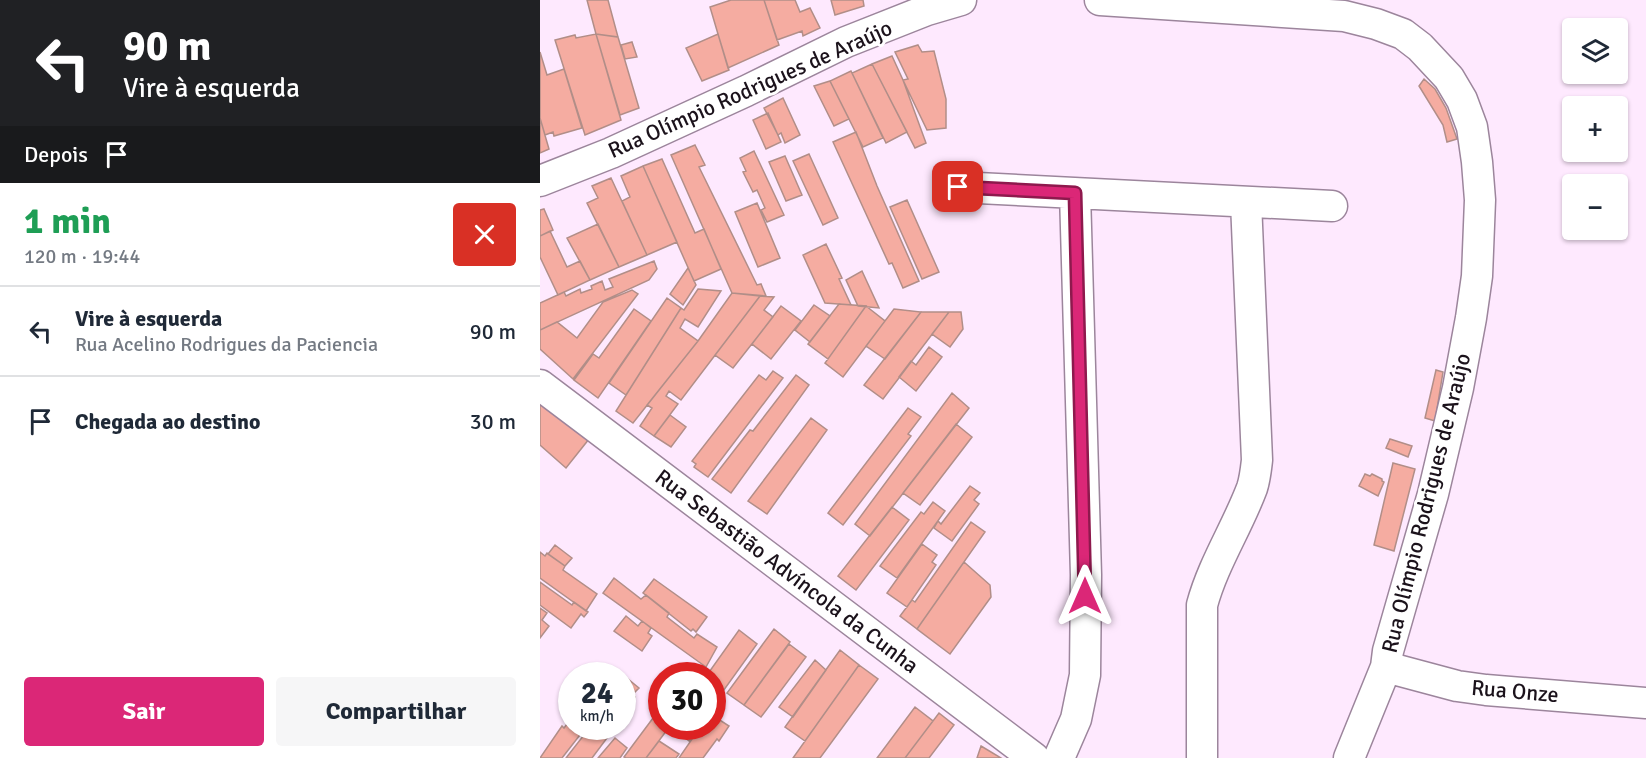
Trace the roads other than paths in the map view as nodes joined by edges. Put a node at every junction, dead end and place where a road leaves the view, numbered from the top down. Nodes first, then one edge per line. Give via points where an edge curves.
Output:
1 (961, 0) edge
2 (1100, 0) edge
3 (540, 181) edge
4 (958, 187) dead end
5 (1075, 193) junction
6 (1246, 202) junction
7 (1332, 206) dead end
8 (540, 385) edge
9 (1386, 667) junction
10 (1646, 703) edge
11 (1034, 758) edge
12 (1059, 758) edge
13 (1202, 758) edge
14 (1350, 758) edge

1 - 3 street, Rua Olímpio Rodrigues de Araújo via 846,42 746,92
2 - 9 street, Rua Olímpio Rodrigues de Araújo via 1344,16 1376,24 1403,34 1420,47 1449,78 1462,100 1472,127 1480,200 1472,307 1456,399
4 - 5 street
5 - 6 street
5 - 12 street via 1086,575 1085,675 1076,719
6 - 7 street
6 - 13 street via 1257,460 1253,486 1212,574 1202,605
8 - 11 street, Rua Sebastião Advíncola da Cunha
9 - 10 street, Rua Onze via 1457,686
9 - 14 street, Rua Olímpio Rodrigues de Araújo

